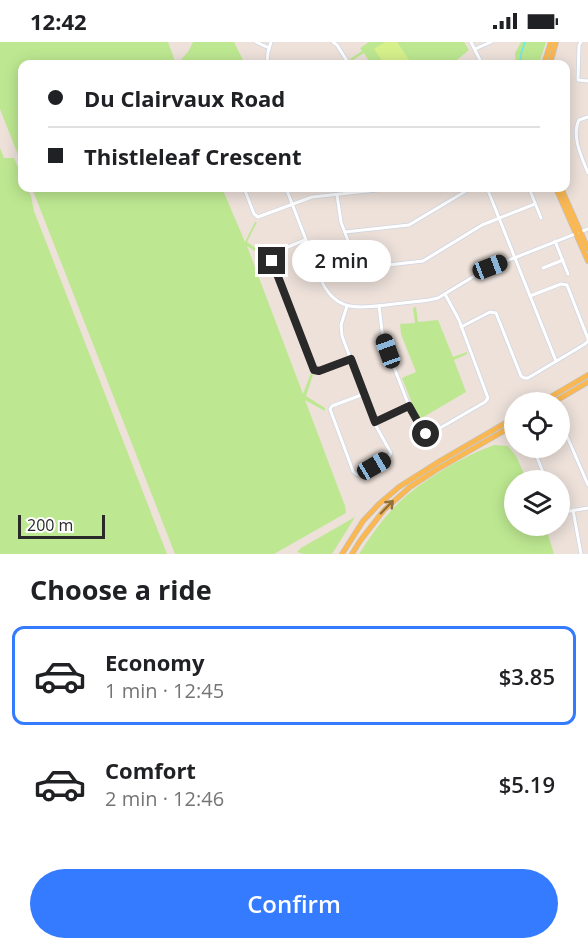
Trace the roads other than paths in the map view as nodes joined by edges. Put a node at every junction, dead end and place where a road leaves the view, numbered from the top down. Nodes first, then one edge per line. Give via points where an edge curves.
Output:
1 (256, 42) edge
2 (272, 42) edge
3 (333, 42) edge
4 (471, 42) edge
5 (490, 42) edge
6 (551, 42) edge
7 (555, 42) edge
8 (581, 42) edge
9 (269, 48) junction
10 (475, 49) junction
11 (268, 60) edge
12 (346, 60) edge
13 (480, 60) edge
14 (545, 60) edge
15 (551, 60) edge
16 (588, 81) edge
17 (588, 117) edge
18 (588, 173) edge
19 (246, 192) edge
20 (287, 192) edge
21 (362, 192) edge
22 (464, 192) edge
23 (489, 192) edge
24 (531, 192) edge
25 (558, 192) edge
26 (563, 192) edge
27 (337, 195) junction
28 (536, 204) junction
29 (292, 205) junction
30 (499, 218) junction
31 (541, 218) dead end
32 (588, 229) edge
33 (345, 232) junction
34 (578, 232) junction
35 (306, 240) junction
36 (555, 241) junction
37 (588, 249) edge
38 (514, 257) junction
39 (562, 260) junction
40 (588, 261) edge
41 (543, 268) dead end
42 (568, 274) dead end
43 (445, 294) junction
44 (530, 296) junction
45 (347, 306) junction
46 (379, 306) junction
47 (461, 327) junction
48 (588, 340) edge
49 (351, 359) junction
50 (556, 362) junction
51 (588, 375) edge
52 (588, 382) edge
53 (559, 392) edge
54 (570, 393) edge
55 (364, 394) junction
56 (409, 406) junction
57 (375, 422) junction
58 (504, 424) edge
59 (504, 431) edge
60 (570, 441) edge
61 (588, 485) edge
62 (588, 507) edge
63 (573, 510) junction
64 (570, 511) edge
65 (342, 554) edge
66 (352, 554) edge
67 (581, 554) edge

1 - 9 street
2 - 9 street
3 - 12 street
4 - 10 street
5 - 10 street
6 - 14 main road
7 - 15 main road
8 - 16 street via 578,80
9 - 11 street
10 - 13 street
17 - 18 street via 579,120 576,129
19 - 29 street via 256,216
20 - 29 street
21 - 27 street
22 - 33 street via 409,225
23 - 30 street
24 - 28 street
25 - 34 main road
26 - 34 main road
27 - 29 street via 312,197
27 - 33 street
28 - 30 street
28 - 31 street
29 - 35 street
30 - 33 street via 423,261 363,268 357,266
30 - 38 street
32 - 34 street
34 - 36 street
34 - 37 main road
34 - 40 main road
35 - 45 street via 326,289
35 - 49 street via 273,253 276,271 314,370
36 - 38 street
36 - 39 street
38 - 43 street
38 - 44 street
39 - 41 street
39 - 42 street
43 - 46 street via 429,300
43 - 47 street
44 - 48 street via 567,285
44 - 50 street
45 - 46 street
45 - 49 street via 341,329
46 - 56 street via 383,339
47 - 50 street via 490,312 496,313 523,378
47 - 56 street via 488,400 428,435
48 - 50 street
49 - 55 street
51 - 53 main road
52 - 54 main road
55 - 57 street
55 - 57 street via 330,409 356,474 391,455
56 - 57 street
58 - 65 main road via 399,487 363,521
66 -> 59 main road via 384,510 410,487
60 - 61 street
62 - 63 street
63 - 64 street
63 - 67 street

